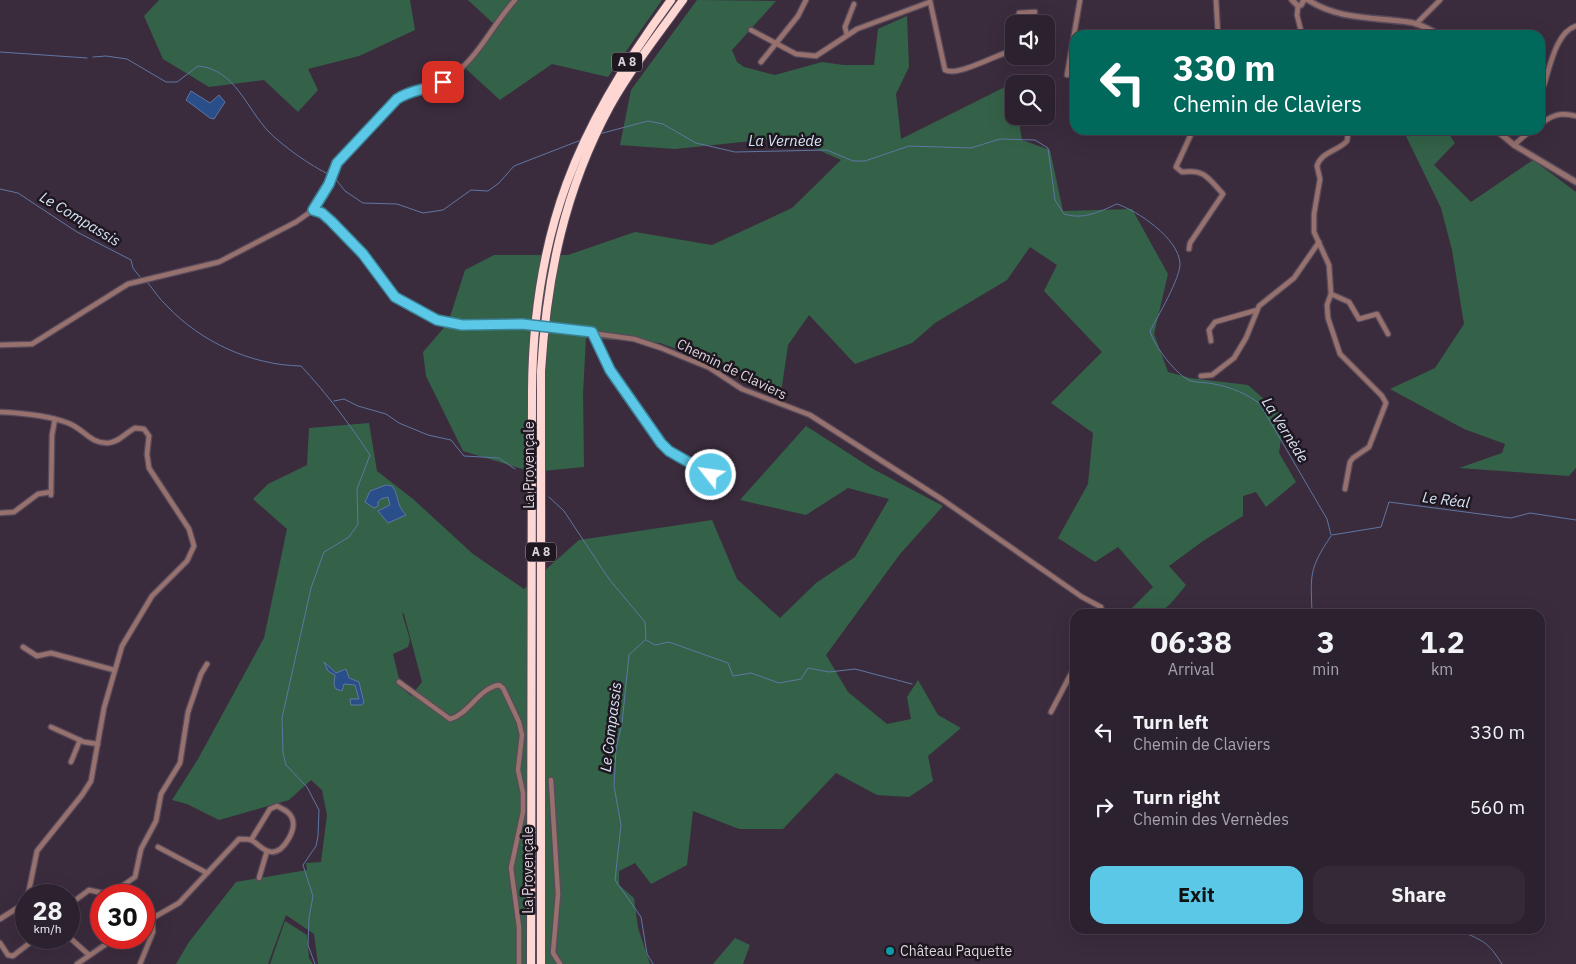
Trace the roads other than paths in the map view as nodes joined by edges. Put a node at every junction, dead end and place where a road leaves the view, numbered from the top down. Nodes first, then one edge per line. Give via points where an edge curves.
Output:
1 (516, 0) edge
2 (671, 0) edge
3 (683, 0) edge
4 (806, 0) edge
5 (1080, 0) edge
6 (1216, 0) edge
7 (1292, 0) edge
8 (1440, 0) edge
9 (930, 1) edge
10 (1303, 3) edge
11 (854, 4) dead end
12 (1035, 12) dead end
13 (1019, 15) edge
14 (1416, 24) junction
15 (1576, 26) edge
16 (751, 30) dead end
17 (1075, 30) edge
18 (1218, 30) edge
19 (1301, 30) edge
20 (1429, 30) edge
21 (847, 35) junction
22 (776, 42) junction
23 (1005, 53) edge
24 (1070, 58) edge
25 (761, 62) dead end
26 (1067, 75) dead end
27 (1545, 82) edge
28 (1576, 116) edge
29 (1545, 120) edge
30 (1191, 135) edge
31 (1348, 135) edge
32 (1502, 135) edge
33 (1525, 135) edge
34 (1514, 145) junction
35 (1576, 182) edge
36 (313, 210) junction
37 (1319, 242) junction
38 (1189, 250) dead end
39 (1331, 294) junction
40 (1258, 310) junction
41 (592, 332) junction
42 (1388, 334) dead end
43 (1211, 341) dead end
44 (0, 345) edge
45 (1201, 376) dead end
46 (0, 412) edge
47 (55, 419) junction
48 (725, 483) dead end
49 (1345, 489) dead end
50 (0, 513) edge
51 (1101, 609) edge
52 (23, 647) dead end
53 (207, 664) dead end
54 (114, 670) junction
55 (1070, 676) edge
56 (399, 682) dead end
57 (1051, 712) dead end
58 (51, 727) dead end
59 (80, 740) junction
60 (98, 744) junction
61 (71, 762) dead end
62 (551, 780) dead end
63 (251, 840) junction
64 (158, 847) dead end
65 (268, 851) junction
66 (207, 873) junction
67 (259, 878) dead end
68 (30, 884) edge
69 (80, 897) edge
70 (15, 909) edge
71 (155, 917) edge
72 (0, 919) edge
73 (0, 942) edge
74 (80, 947) edge
75 (21, 949) edge
76 (99, 949) edge
77 (147, 949) edge
78 (89, 956) junction
79 (76, 964) edge
80 (140, 964) edge
81 (519, 964) edge
82 (531, 964) edge
83 (541, 964) edge
84 (560, 964) edge

1 - 36 street via 470,62 443,82 397,99 337,163
2 - 82 highway, La Provençale / A 8 via 625,65 579,151 563,192 545,256 536,313 532,370
3 - 83 highway, La Provençale / A 8 via 632,70 590,147 563,224 544,323 541,380
4 - 22 street via 798,16
5 - 17 street
6 - 18 street
7 - 10 street
8 - 14 street
9 - 21 street
9 - 23 street via 945,70 953,73 966,70
10 - 14 street via 1361,19
10 - 19 street via 1297,15
11 - 21 street via 845,27
12 - 13 street
14 - 20 street
15 - 27 street via 1566,31 1561,39
16 - 22 street
21 - 22 street via 816,56 802,56
22 - 25 street
24 - 26 street
28 - 29 street via 1554,114
30 - 38 street via 1176,167 1182,172 1202,172 1224,194 1190,243
31 - 37 street via 1347,141 1322,157 1317,166 1320,179 1314,232
32 - 34 street
33 - 34 street
34 - 35 street
36 - 41 street, Chemin de Claviers, bridge via 322,213 363,254 395,297 437,320 462,325 522,324
36 - 44 street via 290,226 219,262 128,284 32,344
37 - 39 street via 1328,265
37 - 40 street via 1294,278 1263,302
39 - 42 street via 1349,302 1360,319 1377,314
39 - 49 street via 1326,313 1335,345 1344,360 1386,403 1369,447 1350,462
40 - 43 street via 1215,322 1209,330
40 - 45 street via 1234,358 1212,375
41 - 48 street via 610,370 661,443 669,451
41 - 51 street, Chemin de Claviers via 634,339 661,348 710,368 742,389 810,416 943,500
46 - 47 street
47 - 50 street via 51,494 38,494 14,512
47 - 54 street via 71,424 92,440 102,442 119,440 135,428 144,429 148,436 149,468 194,540 187,561 163,584 140,614 122,646
52 - 54 street via 37,656 51,653
53 - 69 street via 188,712 180,763 161,794 156,821 141,849 135,877 112,893 89,890
54 - 60 street
55 - 57 street
56 - 81 street via 450,719 499,685 519,722 522,735 518,770 523,812 511,868 519,927
58 - 59 street
59 - 60 street
59 - 61 street
60 - 68 street via 86,791 37,851
62 - 84 street via 558,894 553,953
63 - 65 street
63 - 65 street via 270,809 277,806 287,811 293,819 293,829 282,848
63 - 66 street via 239,839
64 - 66 street
65 - 67 street
66 - 71 street via 179,903
70 - 72 street
73 - 75 street via 8,955 12,956
74 - 78 street
76 - 78 street
77 - 80 street
78 - 79 street

